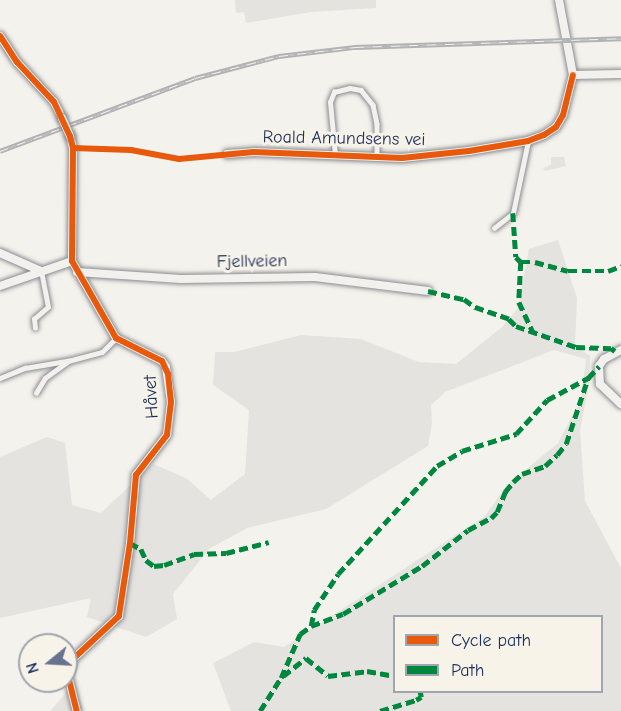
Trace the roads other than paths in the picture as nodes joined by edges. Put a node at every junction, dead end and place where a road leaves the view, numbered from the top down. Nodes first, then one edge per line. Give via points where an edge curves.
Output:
1 (559, 0) edge
2 (1, 40) edge
3 (621, 74) edge
4 (573, 75) junction
5 (528, 141) junction
6 (226, 154) dead end
7 (335, 157) junction
8 (377, 159) junction
9 (494, 228) dead end
10 (0, 253) edge
11 (72, 261) junction
12 (41, 271) junction
13 (77, 272) junction
14 (0, 286) edge
15 (428, 291) dead end
16 (35, 328) dead end
17 (116, 338) junction
18 (621, 350) edge
19 (68, 361) junction
20 (0, 378) edge
21 (36, 393) dead end
22 (621, 404) edge
23 (77, 711) edge

1 - 4 street
2 - 11 street, bridge via 54,102 74,148
3 - 4 street
4 - 5 street, Roald Amundsens vei via 556,127
5 - 8 street, Roald Amundsens vei via 428,157
5 - 9 lane via 513,213
6 - 7 street, Roald Amundsens vei
7 - 8 street, Roald Amundsens vei
7 - 8 lane via 332,96 350,88 361,90 373,105
10 - 12 street
11 - 12 street
11 - 13 street
12 - 14 street
12 - 16 lane via 48,307 34,319
13 - 15 street, Fjellveien via 181,279 315,277
13 - 17 street
17 - 19 lane via 102,352
17 - 23 street, Håvet via 162,361 166,367 170,418 167,435 136,475 119,616 73,659 68,676
18 - 22 street via 603,359 599,366 600,384
19 - 20 lane via 25,368
19 - 21 lane via 45,378

